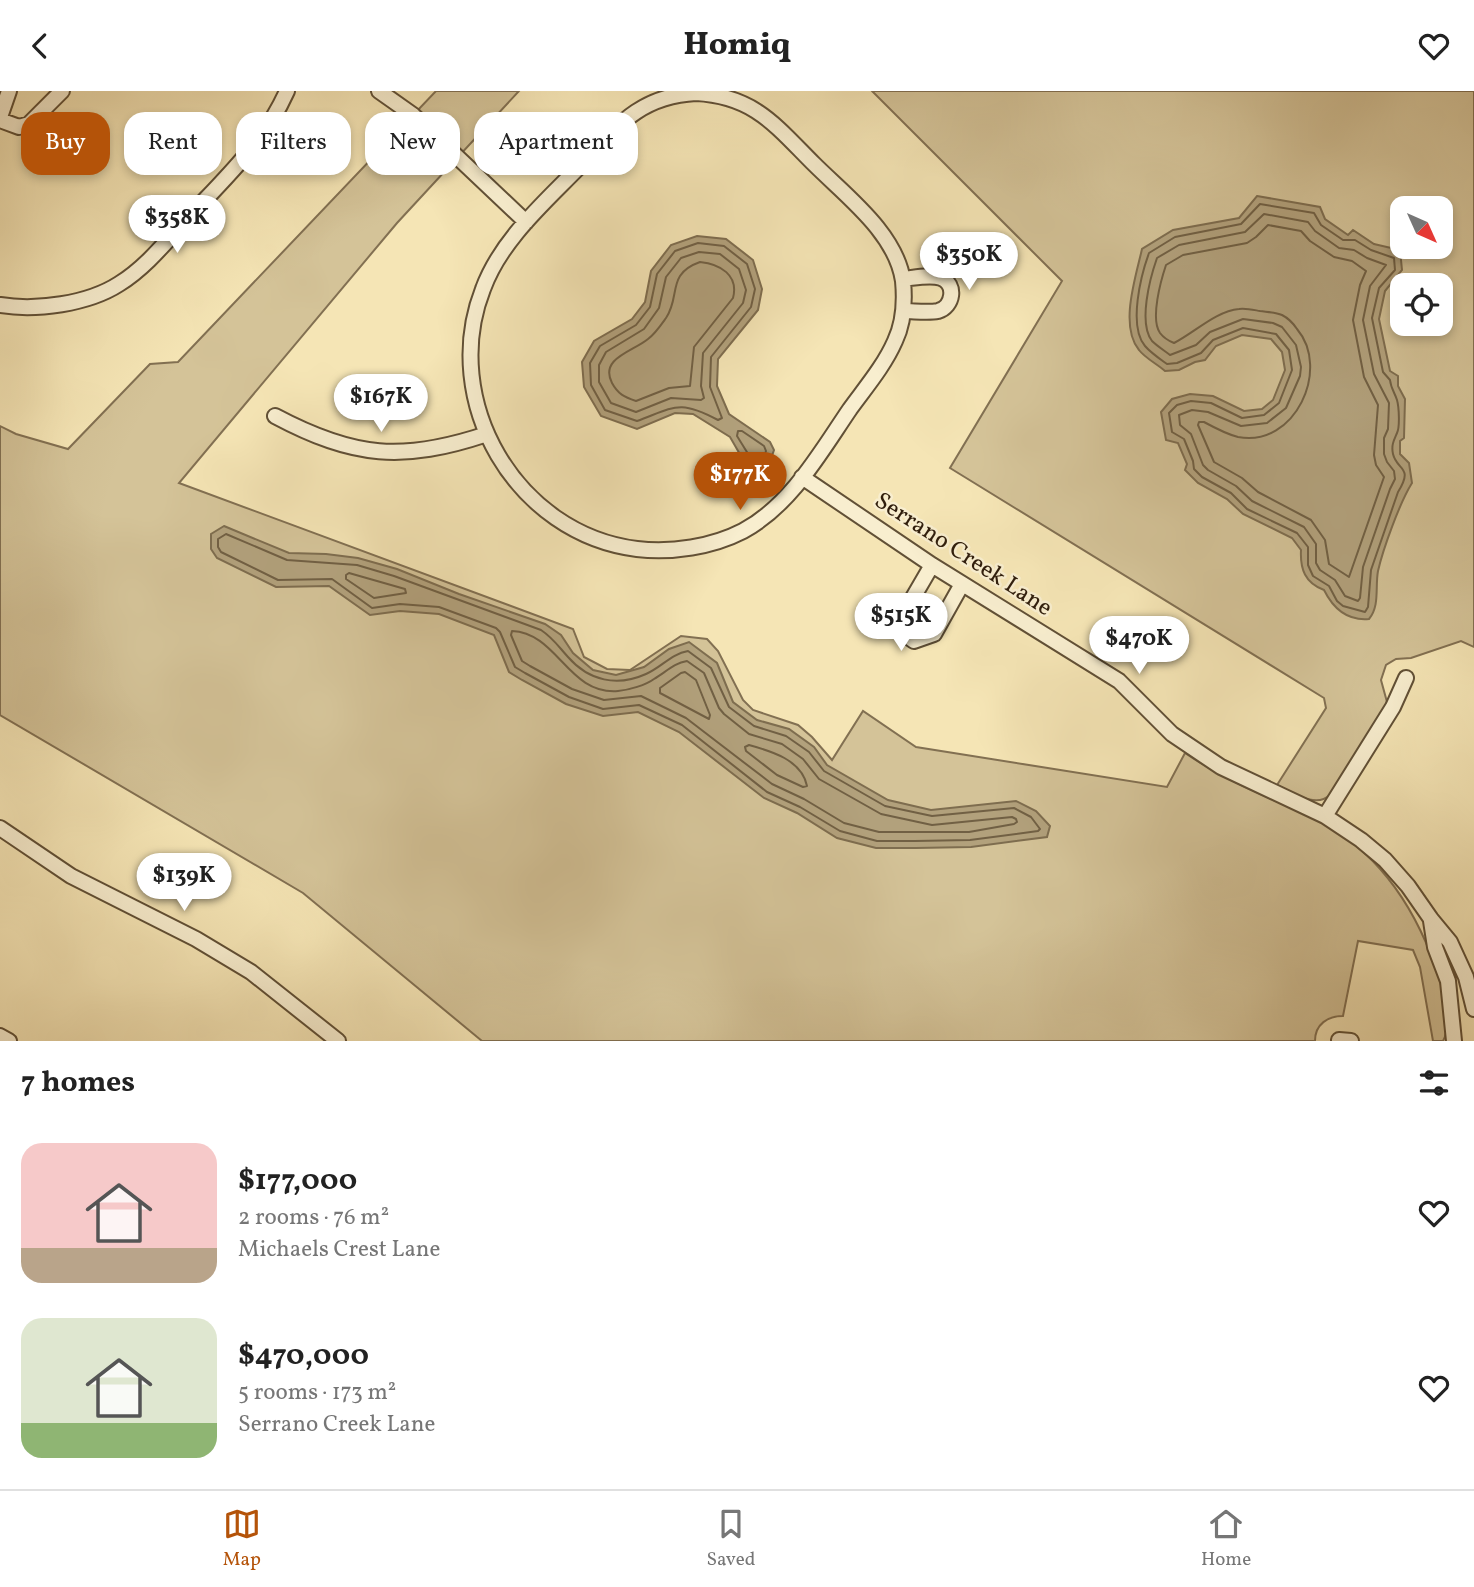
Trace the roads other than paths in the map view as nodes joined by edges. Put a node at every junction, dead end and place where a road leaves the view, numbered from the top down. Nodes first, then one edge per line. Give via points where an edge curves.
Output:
1 (9, 91) edge
2 (62, 91) edge
3 (287, 91) edge
4 (379, 91) edge
5 (713, 92) edge
6 (686, 93) edge
7 (0, 119) edge
8 (526, 222) junction
9 (903, 279) junction
10 (0, 305) edge
11 (904, 311) junction
12 (275, 416) dead end
13 (487, 435) junction
14 (802, 477) junction
15 (932, 565) junction
16 (962, 584) junction
17 (1406, 678) dead end
18 (1325, 817) junction
19 (0, 828) edge
20 (1431, 919) junction
21 (1474, 1009) edge
22 (0, 1036) edge
23 (9, 1041) edge
24 (338, 1041) edge
25 (1454, 1041) edge

1 - 7 street
2 - 7 street via 29,124 19,127
3 - 10 street via 253,149 147,261 118,285 78,301 24,309
4 - 8 street via 413,115
5 - 6 street
5 - 9 street via 754,107 773,123 872,223
6 - 8 street via 634,112
8 - 13 street via 498,259 483,288 474,321 471,380
9 - 11 street
9 - 11 street via 938,276 951,288 951,298 938,311
11 - 14 street via 883,364
12 - 13 street via 328,440 391,453 420,452
13 - 14 street via 511,476 547,511 589,535 637,549 691,547 742,531 785,499
14 - 15 street, Serrano Creek Lane
15 - 16 street, Serrano Creek Lane
15 - 16 street via 900,620 904,634 914,641 934,634
16 - 18 street, Serrano Creek Lane via 1119,681 1172,734 1221,768
17 - 18 street
18 - 20 street, Serrano Creek Lane via 1385,860
19 - 24 street via 71,876 251,972
20 - 21 street, Serrano Creek Lane via 1450,942
20 - 25 street, Serrano Creek Lane via 1435,947 1448,981
22 - 23 street

